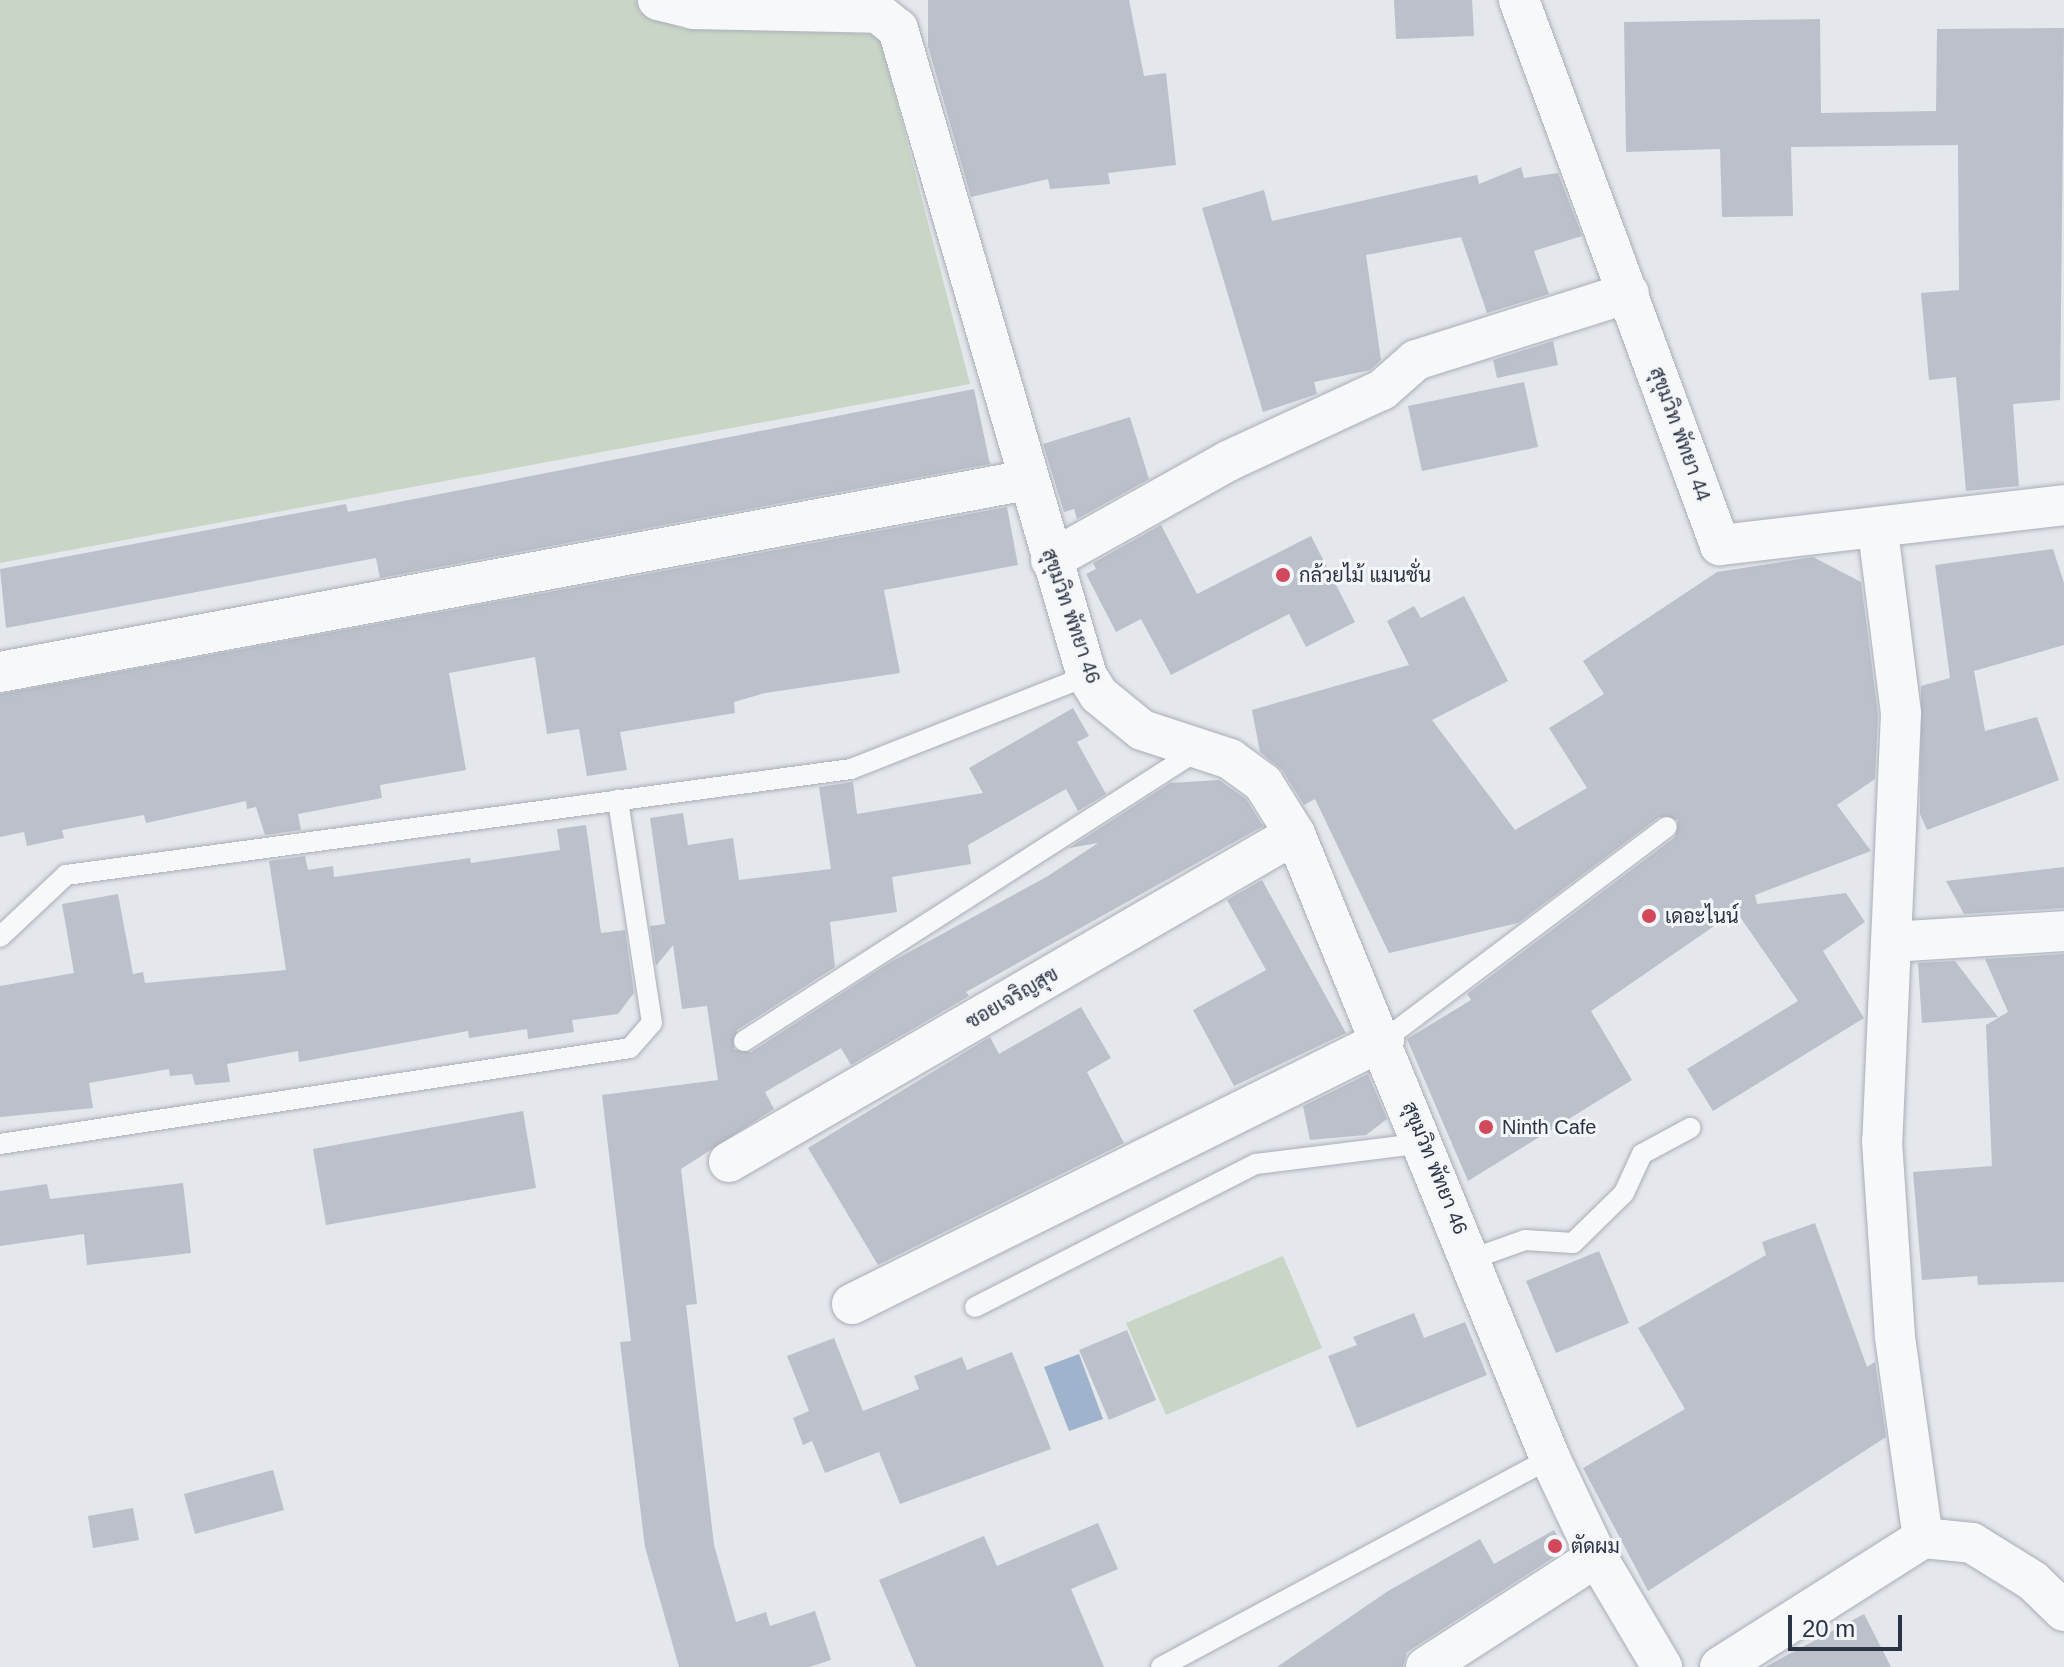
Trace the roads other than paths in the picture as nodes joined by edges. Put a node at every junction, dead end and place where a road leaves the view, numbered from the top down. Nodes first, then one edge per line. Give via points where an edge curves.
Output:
1 (658, 0) edge
2 (1519, 0) edge
3 (1629, 293) junction
4 (1027, 480) junction
5 (2064, 505) edge
6 (1878, 531) junction
7 (1051, 560) junction
8 (0, 672) edge
9 (1087, 676) junction
10 (1198, 750) junction
11 (618, 800) junction
12 (1667, 827) dead end
13 (1295, 834) junction
14 (2064, 931) edge
15 (0, 937) edge
16 (1891, 942) junction
17 (1384, 1040) junction
18 (744, 1041) dead end
19 (1690, 1128) dead end
20 (1424, 1143) junction
21 (0, 1144) edge
22 (729, 1162) dead end
23 (1472, 1259) junction
24 (852, 1304) dead end
25 (975, 1307) dead end
26 (1550, 1458) junction
27 (1923, 1538) junction
28 (1597, 1557) junction
29 (2064, 1611) edge
30 (1161, 1667) edge
31 (1426, 1667) edge
32 (1662, 1667) edge
33 (1720, 1667) edge

1 - 4 street, สุขุมวิท พัทยา 46 via 693,9 890,17
2 - 3 street, สุขุมวิท พัทยา 44
3 - 6 street, สุขุมวิท พัทยา 44 via 1720,545
3 - 7 street via 1416,360 1382,390 1228,461
4 - 7 street, สุขุมวิท พัทยา 46
4 - 8 street
5 - 6 street, สุขุมวิท พัทยา 44
6 - 16 street via 1901,713
7 - 9 street, สุขุมวิท พัทยา 46
9 - 10 street, สุขุมวิท พัทยา 46 via 1099,695 1142,730
9 - 11 lane via 851,769
10 - 13 street, สุขุมวิท พัทยา 46 via 1230,759 1263,783
10 - 18 lane
11 - 15 lane via 66,875
11 - 21 lane via 652,1023 630,1048
12 - 17 lane
13 - 17 street, สุขุมวิท พัทยา 46
13 - 22 street, ซอยเจริญสุข
14 - 16 street
16 - 27 street via 1882,1141 1895,1337
17 - 20 street, สุขุมวิท พัทยา 46
17 - 24 street
19 - 23 lane via 1642,1154 1624,1193 1573,1243 1525,1240
20 - 23 street, สุขุมวิท พัทยา 46
20 - 25 lane via 1256,1164
23 - 26 street, สุขุมวิท พัทยา 46
26 - 28 street, สุขุมวิท พัทยา 46
26 - 30 lane
27 - 29 street via 1972,1543 2033,1581
27 - 33 street
28 - 31 street
28 - 32 street, สุขุมวิท พัทยา 46

